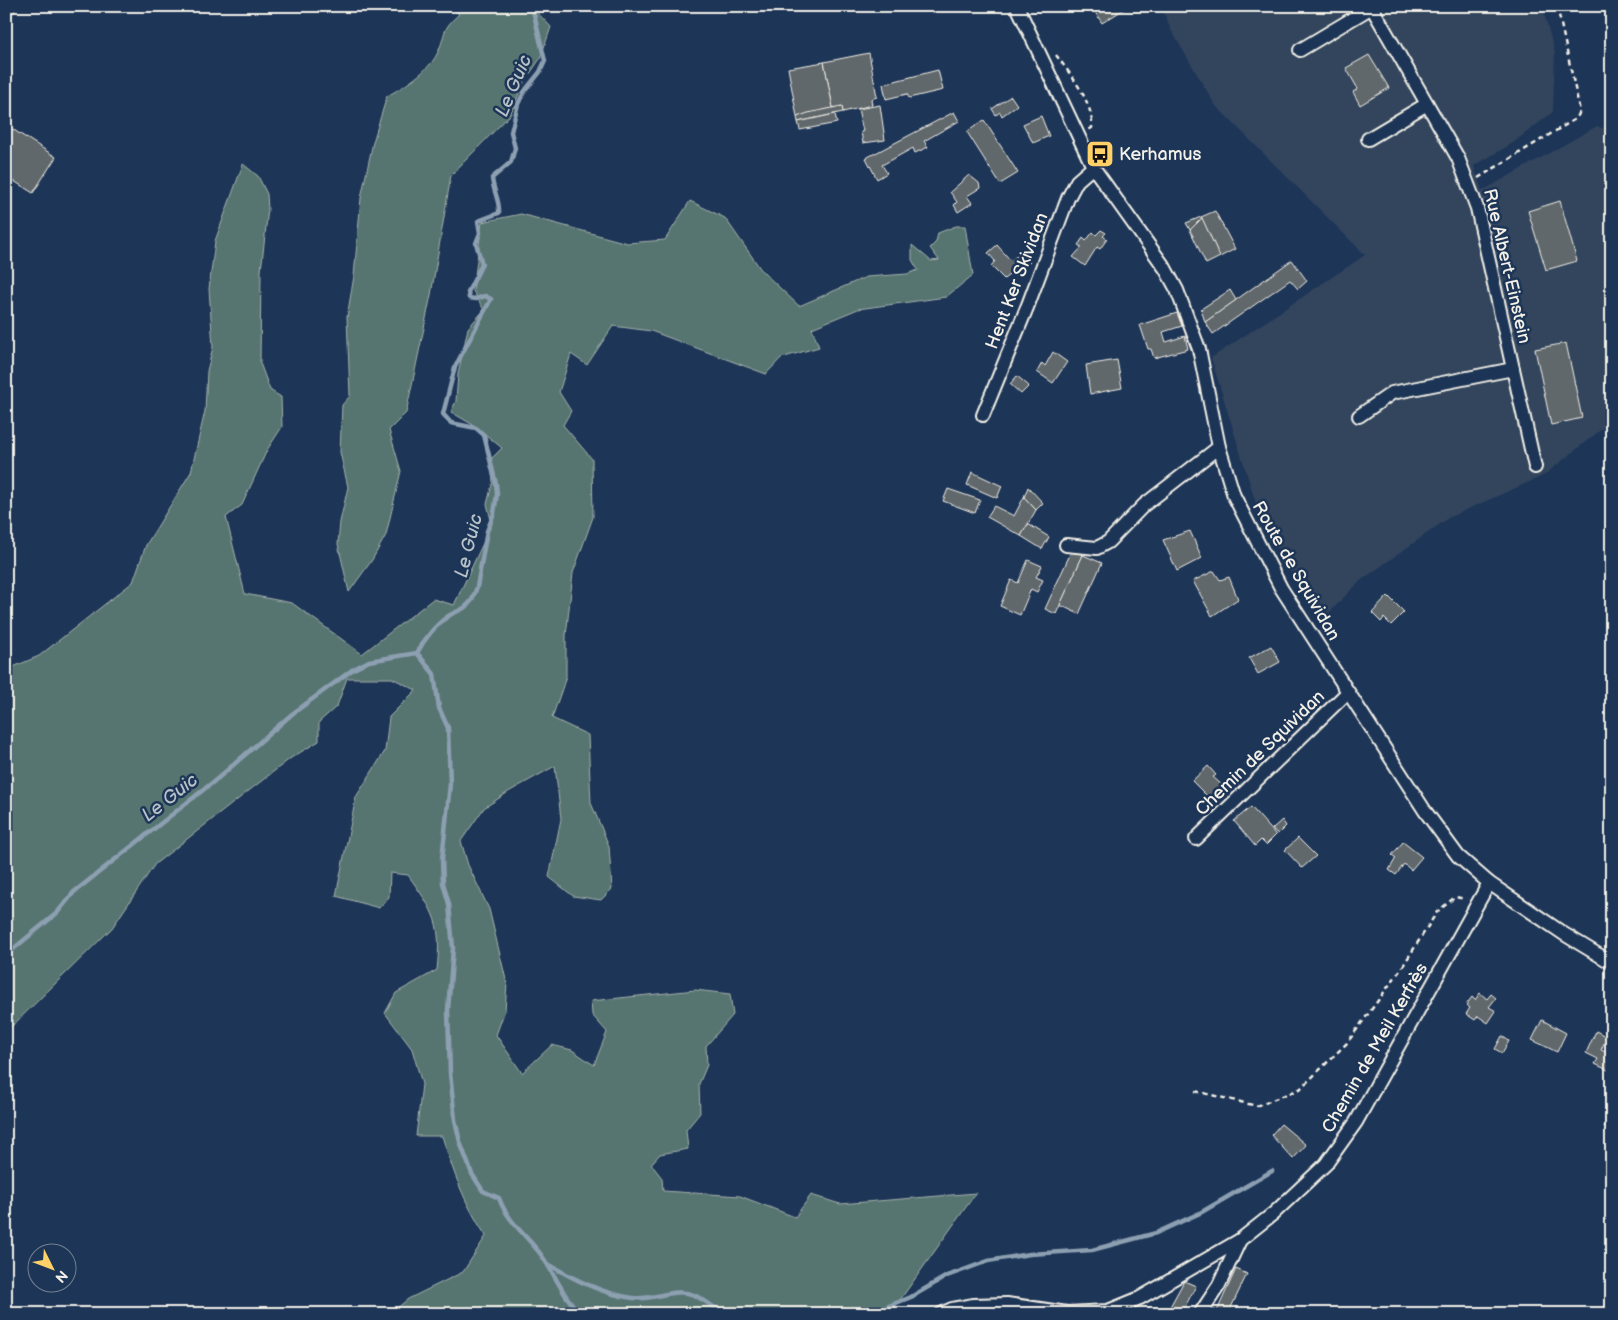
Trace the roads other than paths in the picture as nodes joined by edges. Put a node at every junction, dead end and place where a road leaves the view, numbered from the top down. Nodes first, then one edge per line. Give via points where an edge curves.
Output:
1 (1017, 6) edge
2 (1372, 6) edge
3 (1300, 50) dead end
4 (1427, 104) junction
5 (1368, 139) dead end
6 (1093, 167) junction
7 (1513, 369) junction
8 (982, 415) dead end
9 (1360, 416) dead end
10 (1219, 447) junction
11 (1534, 467) dead end
12 (1066, 545) dead end
13 (1348, 692) junction
14 (1196, 839) dead end
15 (1488, 883) junction
16 (1612, 964) edge
17 (1240, 1240) junction
18 (942, 1314) edge
19 (1200, 1314) edge

1 - 6 street, Route de Squividan
2 - 3 street
2 - 4 street, Rue Albert-Einstein
4 - 5 street
4 - 7 street, Rue Albert-Einstein via 1469,184
6 - 8 street, Hent Ker Skividan via 1077,181 1068,198
6 - 10 street, Route de Squividan via 1177,290 1199,349
7 - 9 street via 1392,392
7 - 11 street, Rue Albert-Einstein
10 - 12 street via 1144,505 1108,542 1097,548
10 - 13 street, Route de Squividan via 1234,496 1258,548
13 - 14 street, Chemin de Squividan
13 - 15 street, Route de Squividan via 1448,844
15 - 16 street, Route de Squividan
15 - 17 street, Chemin de Meil Kerfrès via 1356,1122 1319,1171
17 - 18 street, Chemin de Meil Kerfrès via 1140,1298 1108,1311 1067,1314 1007,1304 973,1305
17 - 19 street via 1219,1285

